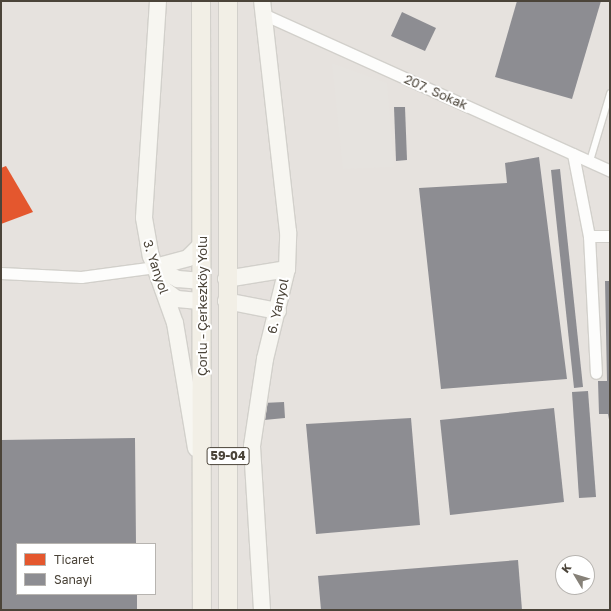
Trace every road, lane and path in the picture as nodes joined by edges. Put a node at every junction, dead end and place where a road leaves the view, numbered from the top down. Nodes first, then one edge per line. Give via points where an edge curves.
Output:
1 (158, 1) edge
2 (201, 1) edge
3 (228, 1) edge
4 (263, 7) edge
5 (610, 94) edge
6 (573, 154) junction
7 (590, 161) junction
8 (610, 171) edge
9 (589, 236) junction
10 (610, 236) edge
11 (202, 244) junction
12 (155, 267) junction
13 (287, 269) junction
14 (1, 273) edge
15 (226, 280) junction
16 (202, 281) junction
17 (163, 289) junction
18 (202, 301) junction
19 (226, 301) junction
20 (278, 311) junction
21 (596, 373) dead end
22 (204, 505) junction
23 (202, 610) edge
24 (228, 610) edge
25 (262, 610) edge

1 - 12 main road, 3. Yanyol via 144,218
2 - 11 main road, Çorlu - Çerkezköy Yolu / 59-04
3 - 15 main road, Çorlu - Çerkezköy Yolu / 59-04
4 - 6 street, 207. Sokak
4 - 13 main road, 6. Yanyol via 288,232
5 - 7 lane
6 - 7 street, 207. Sokak
6 - 9 street
7 - 8 street, 207. Sokak
9 - 10 street
9 - 21 street
11 - 12 main road via 188,258
11 - 16 main road, Çorlu - Çerkezköy Yolu / 59-04
12 - 14 street via 81,277
12 - 16 main road via 178,279
12 - 17 main road, 3. Yanyol
13 - 15 main road
13 - 20 main road, 6. Yanyol
15 - 16 main road
15 - 19 main road, Çorlu - Çerkezköy Yolu / 59-04
16 - 18 main road, Çorlu - Çerkezköy Yolu / 59-04
17 - 18 main road via 177,299
17 - 22 main road, 3. Yanyol via 180,350
18 - 19 main road
18 - 22 main road, Çorlu - Çerkezköy Yolu / 59-04
19 - 20 main road
19 - 24 main road, Çorlu - Çerkezköy Yolu / 59-04
20 - 25 main road, 6. Yanyol via 265,359 252,446
22 - 23 main road, Çorlu - Çerkezköy Yolu / 59-04

